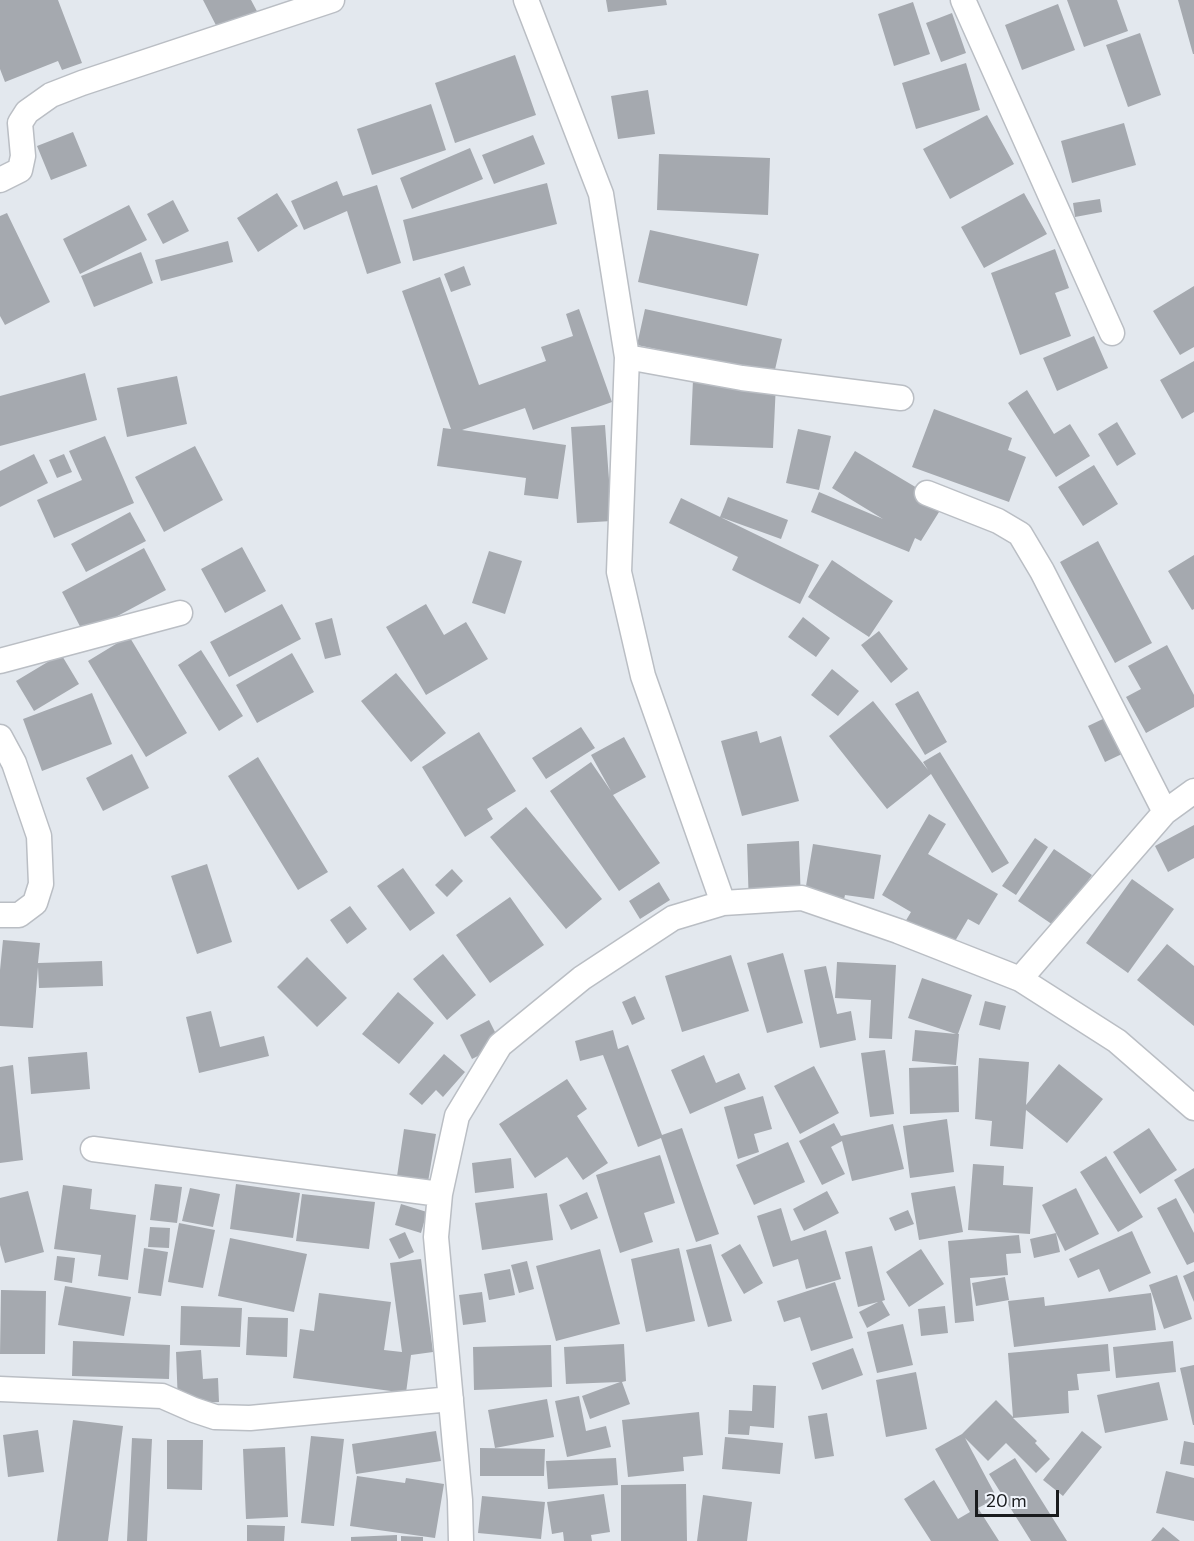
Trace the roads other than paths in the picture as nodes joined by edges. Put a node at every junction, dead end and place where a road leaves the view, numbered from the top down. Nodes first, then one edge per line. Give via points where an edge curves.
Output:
1 (332, 0) edge
2 (526, 0) edge
3 (963, 0) edge
4 (0, 180) edge
5 (1112, 333) dead end
6 (627, 357) junction
7 (901, 398) dead end
8 (927, 494) dead end
9 (180, 613) dead end
10 (0, 662) edge
11 (0, 737) edge
12 (1194, 791) edge
13 (1165, 812) junction
14 (723, 903) junction
15 (0, 915) edge
16 (1020, 979) junction
17 (1194, 1108) edge
18 (93, 1149) dead end
19 (440, 1194) junction
20 (0, 1389) edge
21 (451, 1399) junction
22 (461, 1541) edge

1 - 4 street via 51,95 27,112 20,123 20,170
2 - 6 street via 601,194
3 - 5 street
6 - 7 street via 742,378
6 - 14 street via 620,572 643,676
8 - 13 street via 998,521 1020,534
9 - 10 street
11 - 15 street via 14,763 39,836 41,884 35,903 19,915
12 - 13 street
13 - 16 street
14 - 16 street via 802,898
14 - 19 street via 673,918 582,978 500,1045 457,1116
16 - 17 street via 1117,1041
18 - 19 street
19 - 21 street via 436,1237
20 - 21 street via 162,1396 215,1417 250,1418
21 - 22 street

